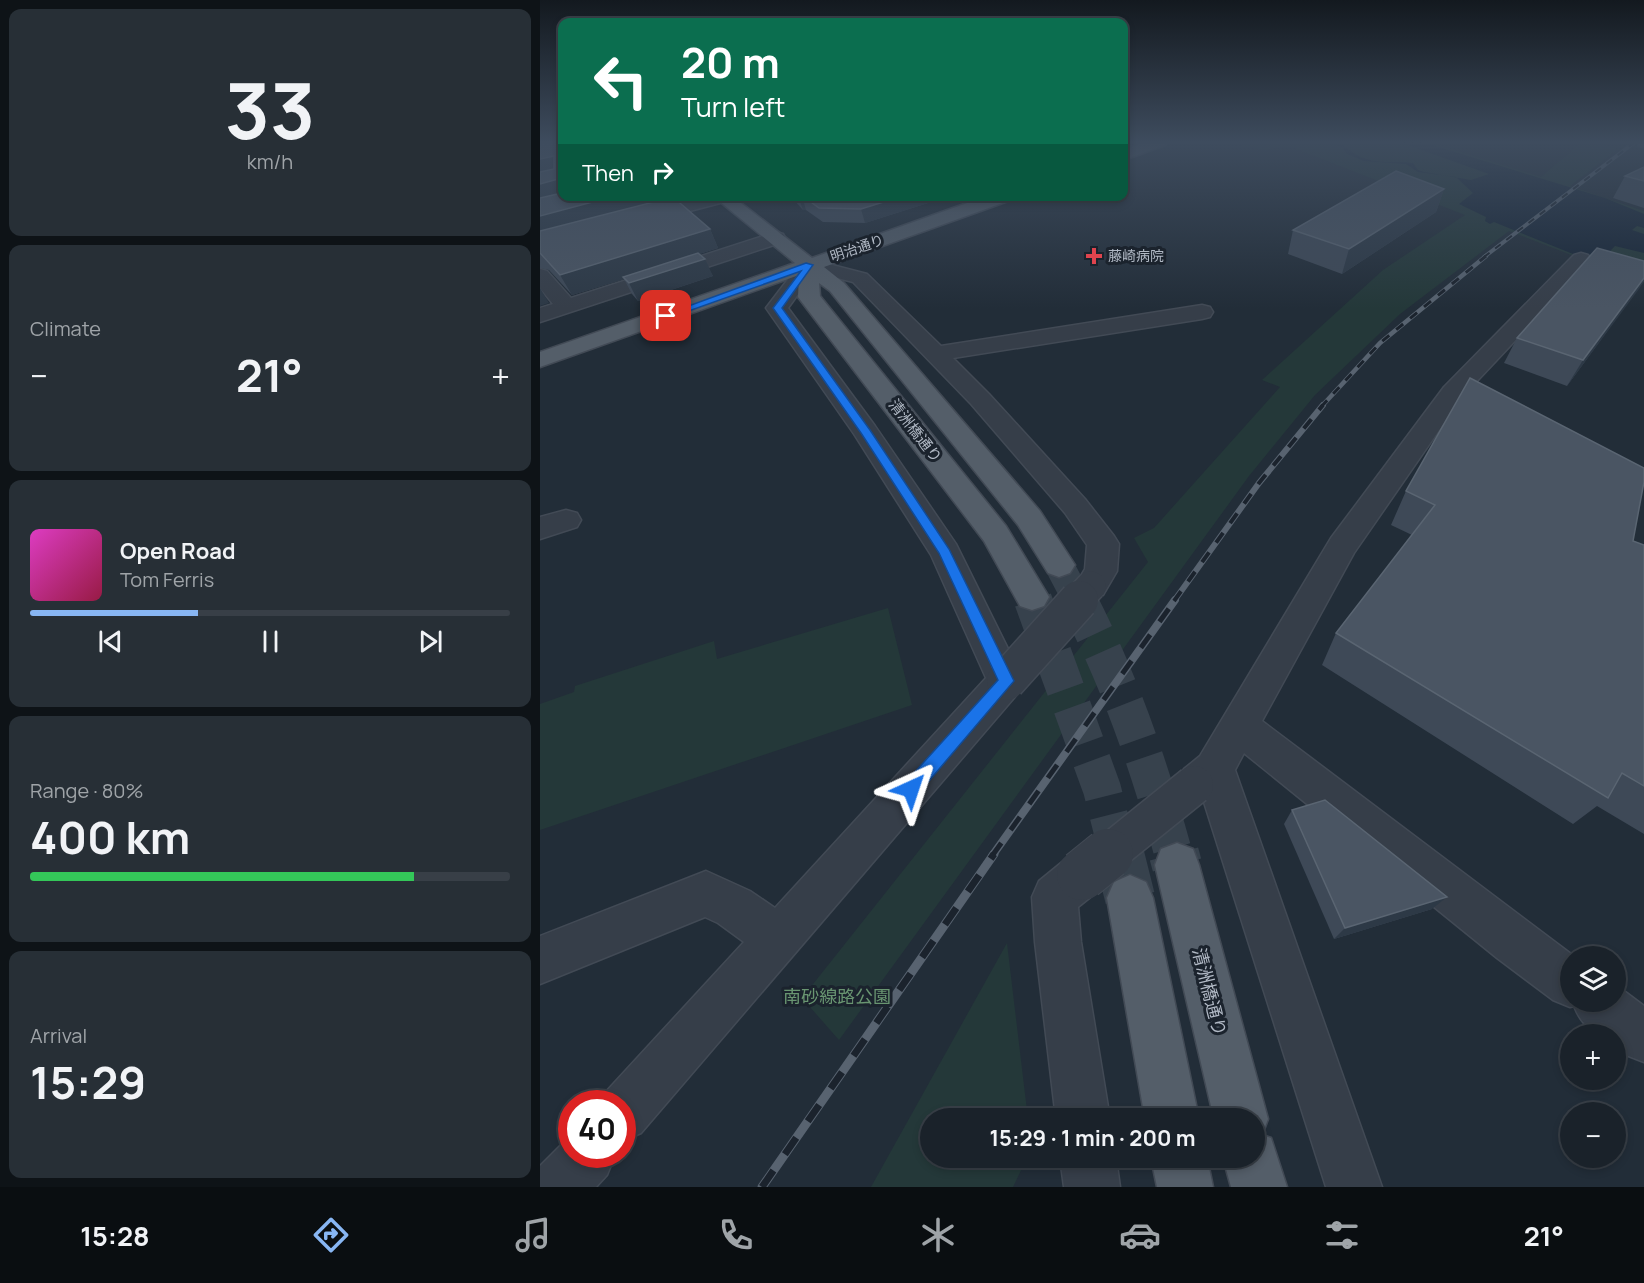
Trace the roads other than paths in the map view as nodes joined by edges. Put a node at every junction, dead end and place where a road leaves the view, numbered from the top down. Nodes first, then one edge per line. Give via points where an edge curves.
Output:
1 (707, 201) edge
2 (727, 201) edge
3 (991, 201) edge
4 (619, 225) edge
5 (776, 238) junction
6 (1581, 259) dead end
7 (809, 265) junction
8 (540, 275) edge
9 (567, 306) junction
10 (1203, 312) dead end
11 (540, 315) edge
12 (936, 354) junction
13 (540, 360) edge
14 (1059, 565) tunnel mouth
15 (1032, 597) tunnel mouth
16 (1006, 681) junction
17 (1239, 726) junction
18 (1204, 777) junction
19 (1177, 865) tunnel mouth
20 (1130, 898) tunnel mouth
21 (778, 938) junction
22 (540, 960) edge
23 (1560, 976) edge
24 (1611, 1012) edge
25 (1644, 1036) edge
26 (636, 1098) edge
27 (1081, 1108) edge
28 (1170, 1108) edge
29 (1238, 1108) edge
30 (576, 1168) edge
31 (1089, 1168) edge
32 (1181, 1168) edge
33 (1253, 1168) edge
34 (559, 1187) edge
35 (1092, 1187) edge
36 (1185, 1187) edge
37 (1258, 1187) edge
38 (1354, 1187) edge

1 - 4 street
2 - 5 main road, 清洲橋通り
3 - 7 main road, 明治通り
5 - 7 main road, 清洲橋通り
5 - 9 street
6 - 17 street via 1341,546
7 - 12 street via 860,278
7 - 13 main road, 明治通り
7 - 14 main road, 清洲橋通り via 837,287 1029,518
7 - 15 main road, 清洲橋通り via 809,297 995,534
7 - 16 street via 777,308 945,552
8 - 9 street
9 - 11 street
10 - 12 street
12 - 16 street, bridge via 1067,497 1102,544 1101,571
16 - 21 street
17 - 18 street
17 - 23 street
18 - 27 street, bridge via 1055,897
18 - 38 street
19 - 29 main road, 清洲橋通り
20 - 28 main road
21 - 22 street via 734,907 706,894
21 - 26 street
24 - 25 street
30 - 34 street
31 - 35 street
32 - 36 main road
33 - 37 main road

